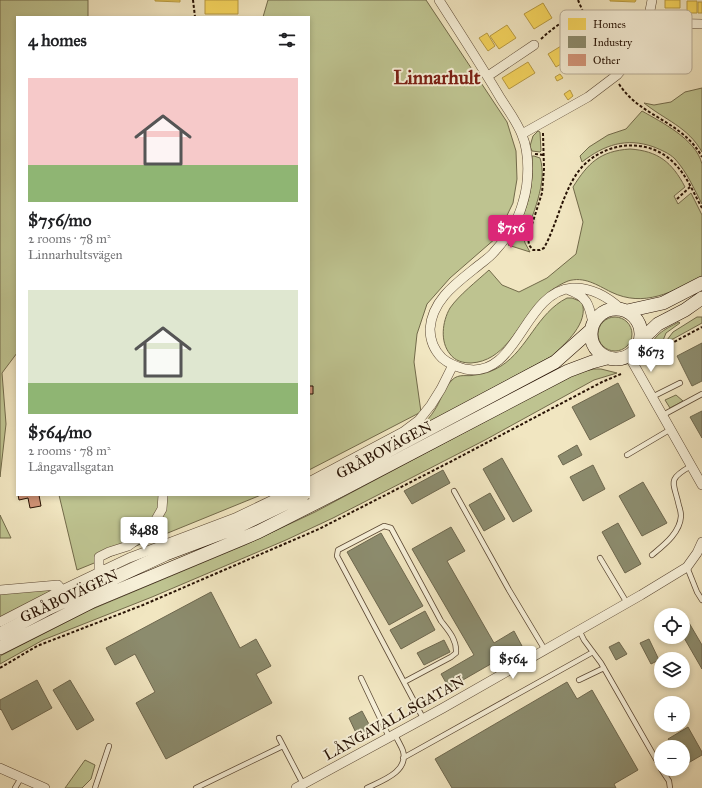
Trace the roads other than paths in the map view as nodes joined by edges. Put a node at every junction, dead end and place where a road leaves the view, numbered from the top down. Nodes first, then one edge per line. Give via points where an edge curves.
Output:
1 (439, 0) edge
2 (652, 0) edge
3 (648, 10) edge
4 (534, 45) road end
5 (618, 74) edge
6 (488, 76) junction
7 (522, 134) junction
8 (702, 283) edge
9 (566, 289) junction
10 (702, 298) edge
11 (624, 310) junction
12 (592, 327) junction
13 (641, 340) junction
14 (629, 356) junction
15 (607, 358) junction
16 (453, 365) junction
17 (680, 383) dead end
18 (702, 394) edge
19 (652, 397) junction
20 (663, 415) junction
21 (671, 429) junction
22 (626, 455) dead end
23 (691, 466) junction
24 (310, 481) edge
25 (702, 485) edge
26 (454, 491) dead end
27 (310, 492) edge
28 (163, 496) edge
29 (281, 496) edge
30 (301, 496) edge
31 (702, 542) edge
32 (652, 555) dead end
33 (600, 558) dead end
34 (687, 567) junction
35 (99, 572) junction
36 (0, 590) edge
37 (62, 590) junction
38 (702, 600) edge
39 (627, 604) junction
40 (0, 622) edge
41 (579, 630) junction
42 (0, 634) edge
43 (0, 648) edge
44 (545, 650) junction
45 (593, 652) junction
46 (604, 668) junction
47 (361, 678) dead end
48 (580, 680) dead end
49 (404, 682) junction
50 (423, 718) junction
51 (392, 736) junction
52 (279, 738) dead end
53 (109, 746) dead end
54 (283, 746) junction
55 (654, 757) edge
56 (403, 758) junction
57 (0, 768) edge
58 (666, 776) edge
59 (21, 778) junction
60 (379, 782) junction
61 (300, 786) edge
62 (15, 788) edge
63 (45, 788) edge
64 (95, 788) edge
65 (196, 788) edge
66 (367, 788) edge
67 (382, 788) edge
68 (670, 788) edge

1 - 6 street
2 - 3 street
4 - 6 street
5 - 7 street via 588,97
6 - 7 street
7 - 16 street via 526,152 527,182 524,202 517,220 493,254 452,288 434,310 431,341 439,355
8 - 11 main road, GRÅBOVÄGEN via 663,303
9 - 11 street via 578,288 595,292
9 - 12 street via 582,296 586,301
9 - 16 street via 545,301 526,324 507,354 498,361 488,367 474,370
10 - 13 main road via 658,324
11 - 12 main road, GRÅBOVÄGEN via 605,311 598,316
11 - 13 main road via 632,314 639,323
12 - 15 main road via 591,340 595,349
12 - 27 main road, GRÅBOVÄGEN via 555,362
13 - 14 main road
14 - 15 main road, GRÅBOVÄGEN
14 - 19 street
15 - 43 main road, GRÅBOVÄGEN via 568,371 258,532 93,601
16 - 24 street via 442,389 419,420 404,432
17 - 19 lane
18 - 20 lane
19 - 20 street
20 - 21 street
21 - 22 lane
21 - 23 street
23 - 25 street
23 - 32 lane via 679,472 674,479 673,486 681,515 678,527
26 - 44 lane
28 - 35 street via 162,509 150,530 128,546 99,557
29 - 35 street via 235,518
30 - 42 main road, GRÅBOVÄGEN via 235,528 166,554 49,608
31 - 34 street, LÅNGAVALLSGATAN
33 - 39 lane
34 - 38 lane
34 - 39 street, LÅNGAVALLSGATAN
35 - 37 street
36 - 37 street via 58,585
37 - 40 street
39 - 41 street, LÅNGAVALLSGATAN
41 - 44 street, LÅNGAVALLSGATAN
41 - 45 lane
44 - 50 street, LÅNGAVALLSGATAN
45 - 46 lane
45 - 56 lane
46 - 48 lane
46 - 55 lane
47 - 51 lane
49 - 49 lane via 336,556 338,550 384,526 390,528 456,647 456,653 451,657
49 - 50 lane
50 - 51 street, LÅNGAVALLSGATAN
51 - 56 lane via 403,752
51 - 61 street, LÅNGAVALLSGATAN
52 - 54 lane
53 - 64 lane
54 - 61 lane
54 - 65 lane
56 - 60 lane via 399,769
57 - 59 street
58 - 68 lane
59 - 62 lane
59 - 63 street
60 - 66 lane
60 - 67 lane

